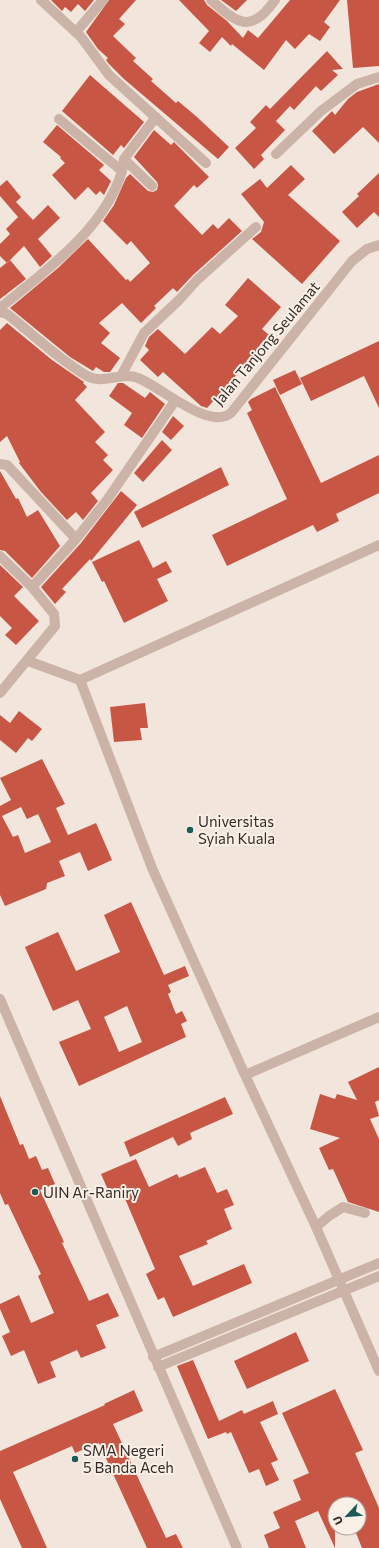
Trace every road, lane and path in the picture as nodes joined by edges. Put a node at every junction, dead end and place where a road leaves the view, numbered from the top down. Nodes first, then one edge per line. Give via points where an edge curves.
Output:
1 (41, 0) edge
2 (103, 0) edge
3 (211, 0) edge
4 (275, 0) edge
5 (76, 32) junction
6 (379, 76) edge
7 (156, 117) junction
8 (59, 120) dead end
9 (276, 154) dead end
10 (124, 159) junction
11 (206, 163) dead end
12 (122, 171) junction
13 (152, 186) dead end
14 (256, 227) dead end
15 (379, 245) edge
16 (0, 308) edge
17 (0, 312) edge
18 (121, 376) junction
19 (176, 401) junction
20 (0, 464) edge
21 (76, 539) junction
22 (379, 544) edge
23 (0, 556) edge
24 (32, 587) junction
25 (28, 660) junction
26 (80, 680) junction
27 (0, 693) edge
28 (0, 999) edge
29 (379, 1017) edge
30 (244, 1075) junction
31 (365, 1214) dead end
32 (316, 1227) junction
33 (379, 1263) edge
34 (379, 1276) edge
35 (339, 1281) junction
36 (343, 1291) junction
37 (154, 1357) junction
38 (158, 1367) junction
39 (379, 1372) edge
40 (236, 1548) edge

1 - 5 street
2 - 5 street
3 - 4 street via 233,19 246,22 263,16
5 - 7 street via 109,75
6 - 9 street via 357,84 321,111
7 - 10 street
7 - 11 street
8 - 12 street
10 - 12 street
10 - 13 street
12 - 16 street via 110,201 78,240
14 - 18 street via 197,280 144,333
15 - 19 street, Jalan Tanjong Seulamat via 367,249 352,261 228,416 210,417
17 - 18 street, Jalan Tanjong Seulamat via 7,314 56,355 88,376 102,380
18 - 19 street, Jalan Tanjong Seulamat via 138,378
19 - 21 street via 107,500
20 - 21 street via 7,464
21 - 24 street
22 - 26 street
23 - 24 street
24 - 25 street via 54,614 55,626
25 - 26 street
25 - 27 street
26 - 30 street via 152,868
28 - 37 street
29 - 30 street
30 - 32 street
31 - 32 street via 343,1207
32 - 35 street
33 - 35 street
34 - 36 street
35 - 36 street
35 - 37 street
36 - 38 street
36 - 39 street
37 - 38 street
38 - 40 street

